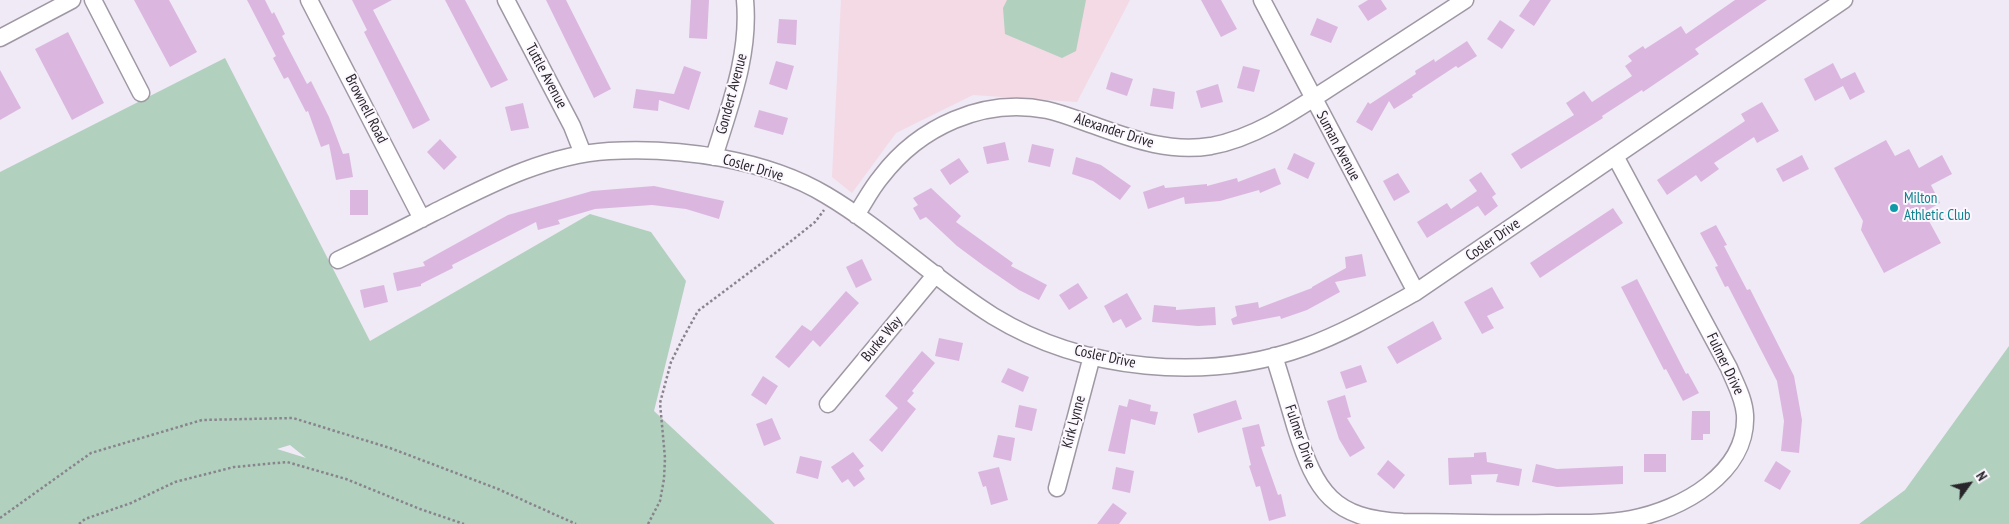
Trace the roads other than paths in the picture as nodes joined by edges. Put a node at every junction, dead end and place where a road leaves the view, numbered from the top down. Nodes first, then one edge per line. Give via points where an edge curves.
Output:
1 (72, 0) edge
2 (93, 0) edge
3 (309, 0) edge
4 (506, 0) edge
5 (745, 0) edge
6 (1262, 0) edge
7 (1465, 0) edge
8 (1844, 0) edge
9 (0, 38) edge
10 (141, 93) dead end
11 (1313, 98) junction
12 (583, 154) junction
13 (1615, 156) junction
14 (714, 157) junction
15 (856, 215) junction
16 (422, 219) junction
17 (338, 260) dead end
18 (936, 274) junction
19 (1416, 292) junction
20 (1092, 356) junction
21 (1274, 356) junction
22 (828, 404) dead end
23 (1057, 488) dead end

1 - 9 street
2 - 10 street
3 - 16 street, Brownell Road
4 - 12 street, Tuttle Avenue via 572,126
5 - 14 street, Gondert Avenue via 746,22 740,73
6 - 11 street, Suman Avenue
7 - 11 street, Alexander Drive
8 - 13 street, Cosler Drive
11 - 15 street, Alexander Drive via 1234,140 1188,148 1144,143 1047,110 1018,107 974,113 952,120 912,144 880,178
11 - 19 street, Suman Avenue
12 - 14 street, Cosler Drive via 638,150
12 - 16 street, Cosler Drive via 518,172
13 - 19 street, Cosler Drive
13 - 21 street, Fulmer Drive via 1743,400 1744,429 1739,450 1723,473 1708,485 1656,512 1610,522 1403,522 1361,517 1328,497 1310,471
14 - 15 street, Cosler Drive via 793,180
15 - 18 street, Cosler Drive
16 - 17 street, Cosler Drive
18 - 20 street, Cosler Drive via 1003,321 1055,345
18 - 22 street, Burke Way
19 - 21 street, Cosler Drive via 1333,336
20 - 21 street, Cosler Drive via 1174,368 1240,363
20 - 23 street, Kirk Lynne

